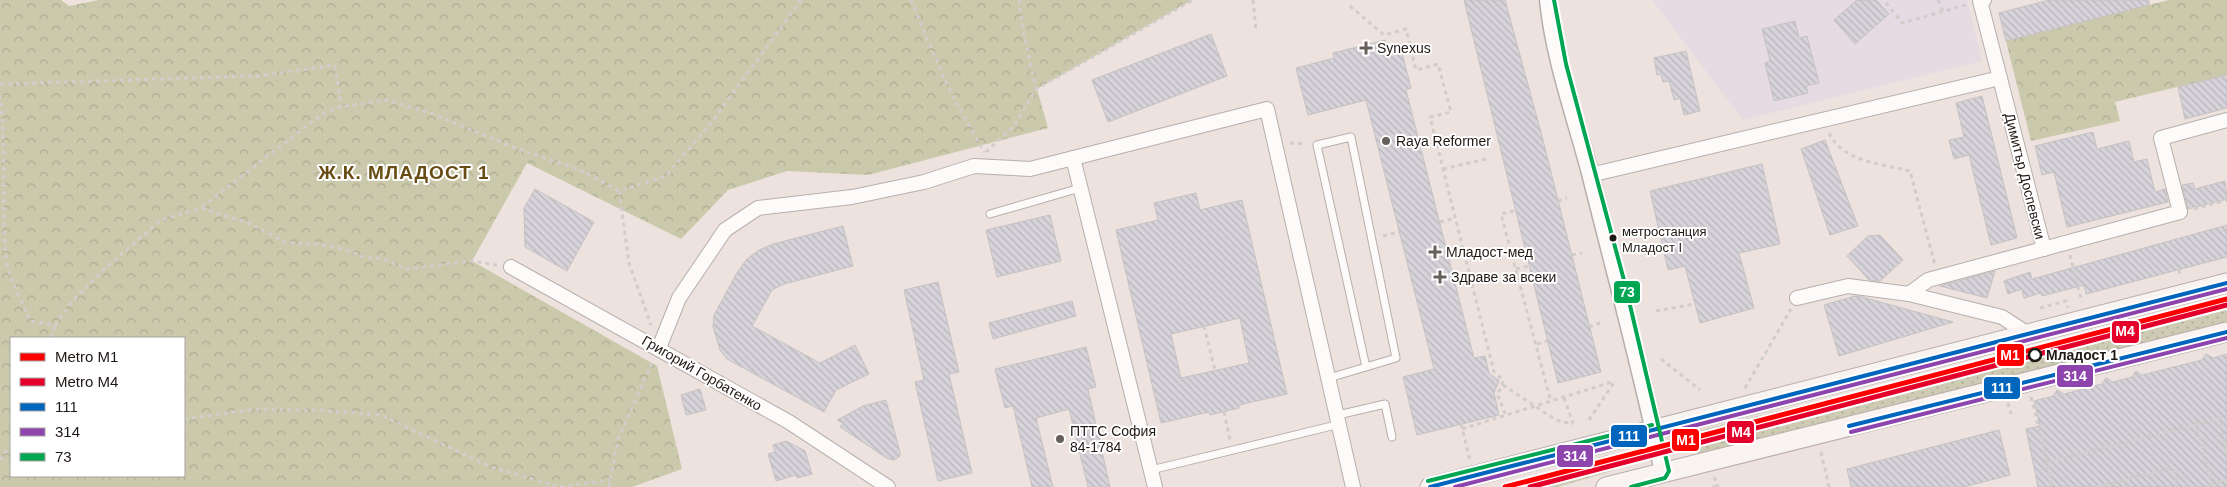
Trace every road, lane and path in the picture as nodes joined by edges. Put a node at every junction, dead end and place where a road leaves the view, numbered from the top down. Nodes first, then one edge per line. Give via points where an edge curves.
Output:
1 (801, 0) edge
2 (911, 0) edge
3 (1019, 0) edge
4 (1253, 0) edge
5 (1548, 0) edge
6 (1938, 0) edge
7 (1191, 1) edge
8 (1977, 2) edge
9 (1886, 3) dead end
10 (1350, 6) dead end
11 (1943, 11) junction
12 (1256, 30) dead end
13 (2000, 78) junction
14 (0, 84) edge
15 (1036, 89) junction
16 (0, 95) edge
17 (342, 107) junction
18 (1823, 120) junction
19 (2227, 120) edge
20 (1317, 145) junction
21 (985, 153) junction
22 (994, 155) dead end
23 (1278, 156) junction
24 (1074, 158) junction
25 (1486, 158) dead end
26 (1443, 169) junction
27 (1590, 175) junction
28 (1080, 188) junction
29 (619, 191) junction
30 (1568, 198) dead end
31 (2227, 200) edge
32 (1558, 201) dead end
33 (201, 208) junction
34 (1514, 211) dead end
35 (2180, 212) junction
36 (990, 214) dead end
37 (1455, 218) junction
38 (1440, 222) dead end
39 (1399, 232) dead end
40 (1371, 238) junction
41 (2066, 242) junction
42 (2044, 249) junction
43 (1582, 253) dead end
44 (1572, 255) dead end
45 (1528, 266) dead end
46 (511, 267) joint
47 (1516, 269) junction
48 (2179, 270) dead end
49 (1939, 277) junction
50 (2182, 278) dead end
51 (2227, 284) edge
52 (1909, 294) junction
53 (1797, 298) joint
54 (2066, 301) dead end
55 (1695, 304) dead end
56 (2083, 305) dead end
57 (2040, 308) dead end
58 (1656, 311) dead end
59 (1600, 323) dead end
60 (55, 325) junction
61 (1204, 326) dead end
62 (1589, 327) dead end
63 (2227, 332) edge
64 (2028, 334) junction
65 (51, 337) edge
66 (1547, 341) dead end
67 (1537, 344) junction
68 (659, 348) junction
69 (1661, 359) dead end
70 (1366, 367) junction
71 (1214, 370) dead end
72 (1329, 378) junction
73 (1503, 385) junction
74 (1700, 390) dead end
75 (1743, 391) dead end
76 (2031, 395) dead end
77 (1564, 398) junction
78 (2008, 401) dead end
79 (1551, 402) junction
80 (1536, 406) junction
81 (1224, 412) dead end
82 (2011, 414) dead end
83 (1506, 416) junction
84 (2218, 417) junction
85 (2227, 417) edge
86 (185, 419) edge
87 (1339, 419) junction
88 (1589, 420) dead end
89 (2196, 423) junction
90 (1461, 424) dead end
91 (1462, 429) junction
92 (1654, 431) junction
93 (1392, 437) dead end
94 (10, 445) edge
95 (1820, 448) dead end
96 (1232, 450) junction
97 (2227, 453) edge
98 (0, 460) edge
99 (2047, 462) junction
100 (1471, 463) dead end
101 (1151, 470) junction
102 (1663, 472) junction
103 (1715, 476) dead end
104 (610, 480) junction
105 (2227, 480) edge
106 (1719, 486) edge
107 (2212, 486) edge
108 (609, 487) edge
109 (888, 487) edge
110 (1155, 487) edge
111 (1353, 487) edge
112 (1430, 487) edge
113 (1606, 487) edge
114 (1712, 487) edge
115 (1829, 487) edge
116 (2052, 487) edge
117 (2097, 487) edge
118 (2178, 487) edge

1 - 29 path via 711,123 666,176
2 - 21 path via 947,85
3 - 15 path
4 - 12 path
5 - 27 street via 1566,88
6 - 11 path
7 - 15 path
8 - 11 path
8 - 13 street, Димитър Доспевски
9 - 11 path via 1902,23
10 - 26 path via 1384,35 1406,30 1416,70 1438,64 1450,112 1430,117
13 - 18 street
13 - 42 street, Димитър Доспевски
14 - 17 path via 257,76 335,65
15 - 21 path via 1015,125
16 - 60 path via 4,127 2,210 7,265 30,322
17 - 29 path via 387,100 434,114 510,146 580,170
17 - 33 path via 322,114
18 - 27 street
18 - 49 path via 1833,141 1850,156 1910,171
19 - 35 street via 2161,138
20 - 23 path via 1288,143 1289,152
20 - 40 lane via 1351,137
20 - 70 lane
21 - 22 path
23 - 24 street via 1267,109
23 - 72 street
24 - 28 street
24 - 68 street via 1030,169 974,166 924,182 852,197 758,208 725,230 679,298
25 - 26 path
26 - 37 path
27 - 92 street
28 - 36 lane
28 - 101 street
29 - 68 path via 629,263
30 - 32 path
31 - 35 path
33 - 46 path via 251,224 286,243 343,249 364,257 384,259 407,269 472,261
33 - 60 path via 161,220 102,270
34 - 47 path via 1501,214
35 - 41 street, Димитър Доспевски
37 - 38 path
37 - 73 path via 1494,372 1500,375
39 - 40 path
40 - 70 lane via 1396,358
41 - 42 street, Димитър Доспевски
41 - 56 path
42 - 49 street
43 - 44 path
45 - 47 path
46 - 68 street, Григорий Горбатенко
47 - 67 path
48 - 50 path
49 - 52 street via 1928,280
51 - 64 main road
52 - 53 street via 1848,286
52 - 64 street via 2002,317
53 - 75 path
54 - 57 path
55 - 58 path
59 - 62 path
60 - 65 path
61 - 71 path
63 - 102 main road
64 - 92 main road
66 - 67 path
67 - 79 path
68 - 104 path via 618,439
68 - 109 street, Григорий Горбатенко via 789,422
69 - 74 path
70 - 72 lane
72 - 87 street
73 - 80 path
73 - 83 path via 1497,394
76 - 99 path
77 - 79 path
77 - 80 path via 1573,424 1556,420
77 - 88 path via 1615,381
78 - 82 path
79 - 80 path
80 - 83 path
81 - 96 path
83 - 91 path
84 - 85 path
84 - 89 path
84 - 97 path
86 - 104 path via 256,409 381,415 491,468 559,486
87 - 93 lane via 1385,404
87 - 96 lane
87 - 111 street
89 - 99 path
89 - 107 path
90 - 91 path
91 - 100 path
92 - 102 street
92 - 112 main road
94 - 98 path
95 - 115 path
96 - 101 lane
99 - 116 path
101 - 110 street
102 - 113 main road
103 - 106 path
104 - 108 path
105 - 107 path
106 - 114 path
117 - 118 path via 2173,468

